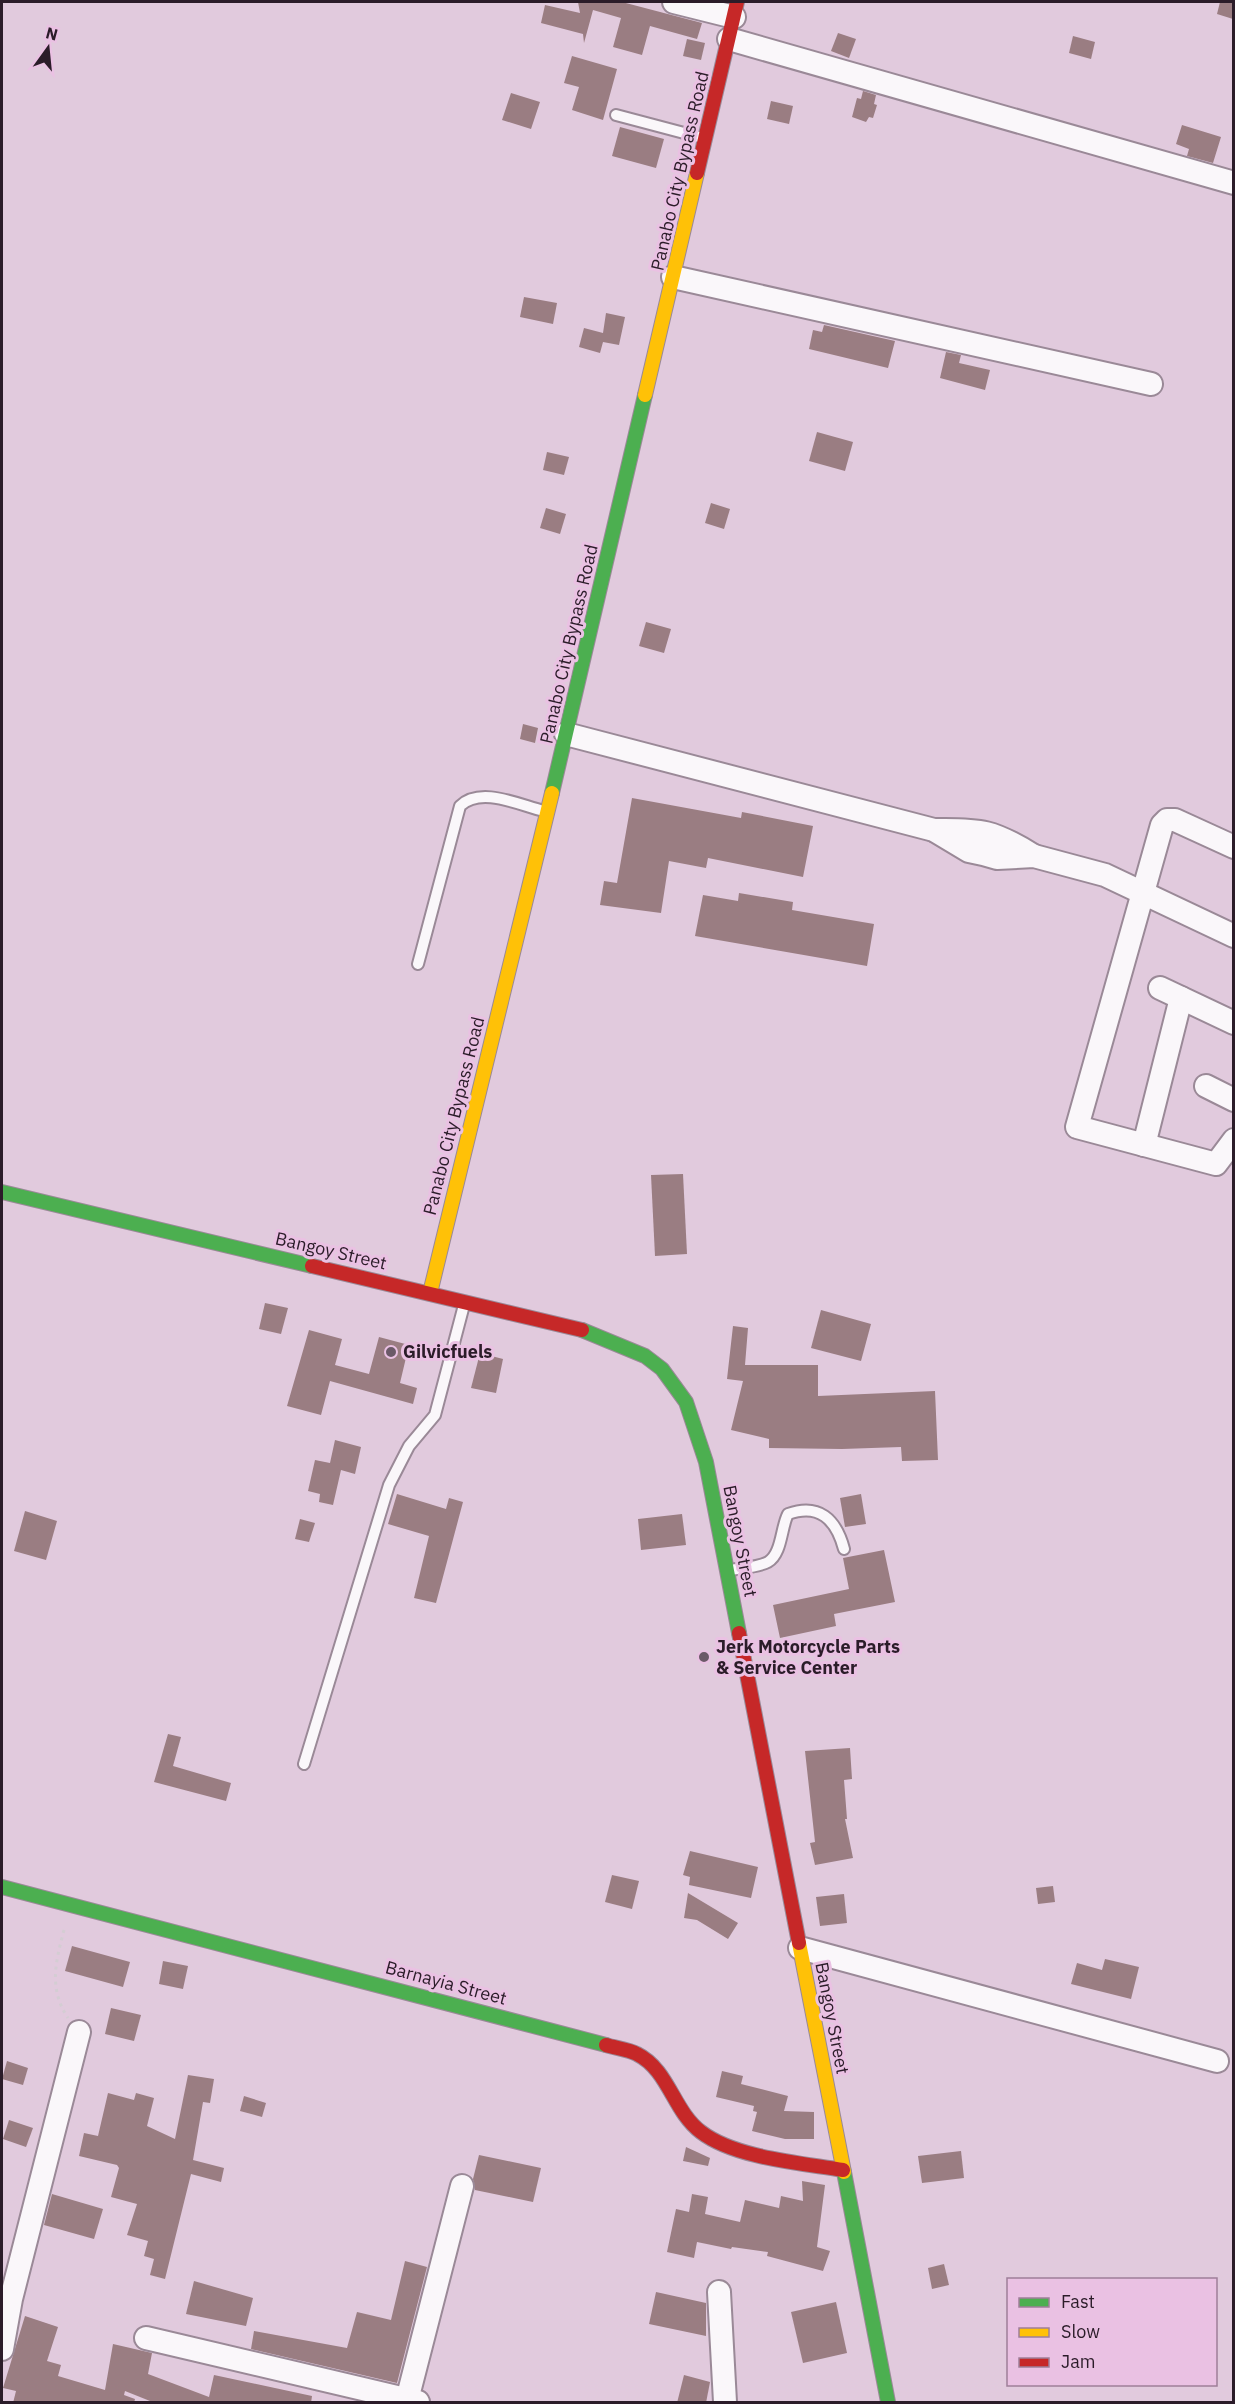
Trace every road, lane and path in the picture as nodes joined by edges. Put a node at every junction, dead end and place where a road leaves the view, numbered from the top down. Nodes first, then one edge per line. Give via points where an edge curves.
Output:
1 (674, 2) edge
2 (736, 9) edge
3 (729, 39) junction
4 (616, 115) dead end
5 (706, 138) junction
6 (1233, 183) edge
7 (673, 277) junction
8 (1151, 384) dead end
9 (566, 734) junction
10 (547, 812) junction
11 (1233, 847) edge
12 (1141, 891) junction
13 (1233, 936) edge
14 (418, 964) dead end
15 (1160, 988) dead end
16 (1182, 998) junction
17 (1233, 1023) edge
18 (1206, 1086) dead end
19 (1233, 1100) edge
20 (1233, 1140) edge
21 (1144, 1145) junction
22 (2, 1192) edge
23 (429, 1293) junction
24 (464, 1302) junction
25 (844, 1549) dead end
26 (728, 1571) junction
27 (304, 1764) dead end
28 (2, 1887) edge
29 (71, 1905) junction
30 (800, 1948) junction
31 (79, 2032) joint
32 (1216, 2061) dead end
33 (843, 2170) junction
34 (462, 2186) dead end
35 (719, 2292) dead end
36 (146, 2338) dead end
37 (2, 2349) edge
38 (402, 2400) edge
39 (725, 2403) edge
40 (888, 2403) edge

1 - 2 street
2 - 3 street, Panabo City Bypass Road
3 - 5 street, Panabo City Bypass Road
3 - 6 street
4 - 5 lane
5 - 7 street, Panabo City Bypass Road
7 - 8 street
7 - 9 street, Panabo City Bypass Road
9 - 10 street, Panabo City Bypass Road
9 - 12 street via 934,830 969,851 997,858 1034,856 1100,873
10 - 14 lane via 482,795 469,797 460,806
10 - 23 street, Panabo City Bypass Road
11 - 12 street via 1180,822 1167,820 1160,830
12 - 13 street
12 - 21 street via 1077,1127
15 - 16 street
16 - 17 street
16 - 21 street
18 - 19 street
20 - 21 street via 1216,1164
22 - 23 street, Bangoy Street
23 - 24 street, Bangoy Street
24 - 26 street, Bangoy Street via 585,1331 646,1357 663,1372 691,1411 700,1438
24 - 27 lane via 435,1415 409,1446 389,1485
25 - 26 lane via 830,1519 820,1511 800,1509 788,1514 775,1554 768,1562
26 - 30 street, Bangoy Street
28 - 29 street, Barnayia Street
29 - 31 path via 54,1967 54,1981 64,2012
29 - 33 street, Barnayia Street via 636,2053 668,2080 686,2116 700,2132 733,2146
30 - 32 street
30 - 33 street, Bangoy Street
31 - 37 street via 11,2299
33 - 40 street, Bangoy Street
34 - 38 street
35 - 39 street
36 - 38 street

